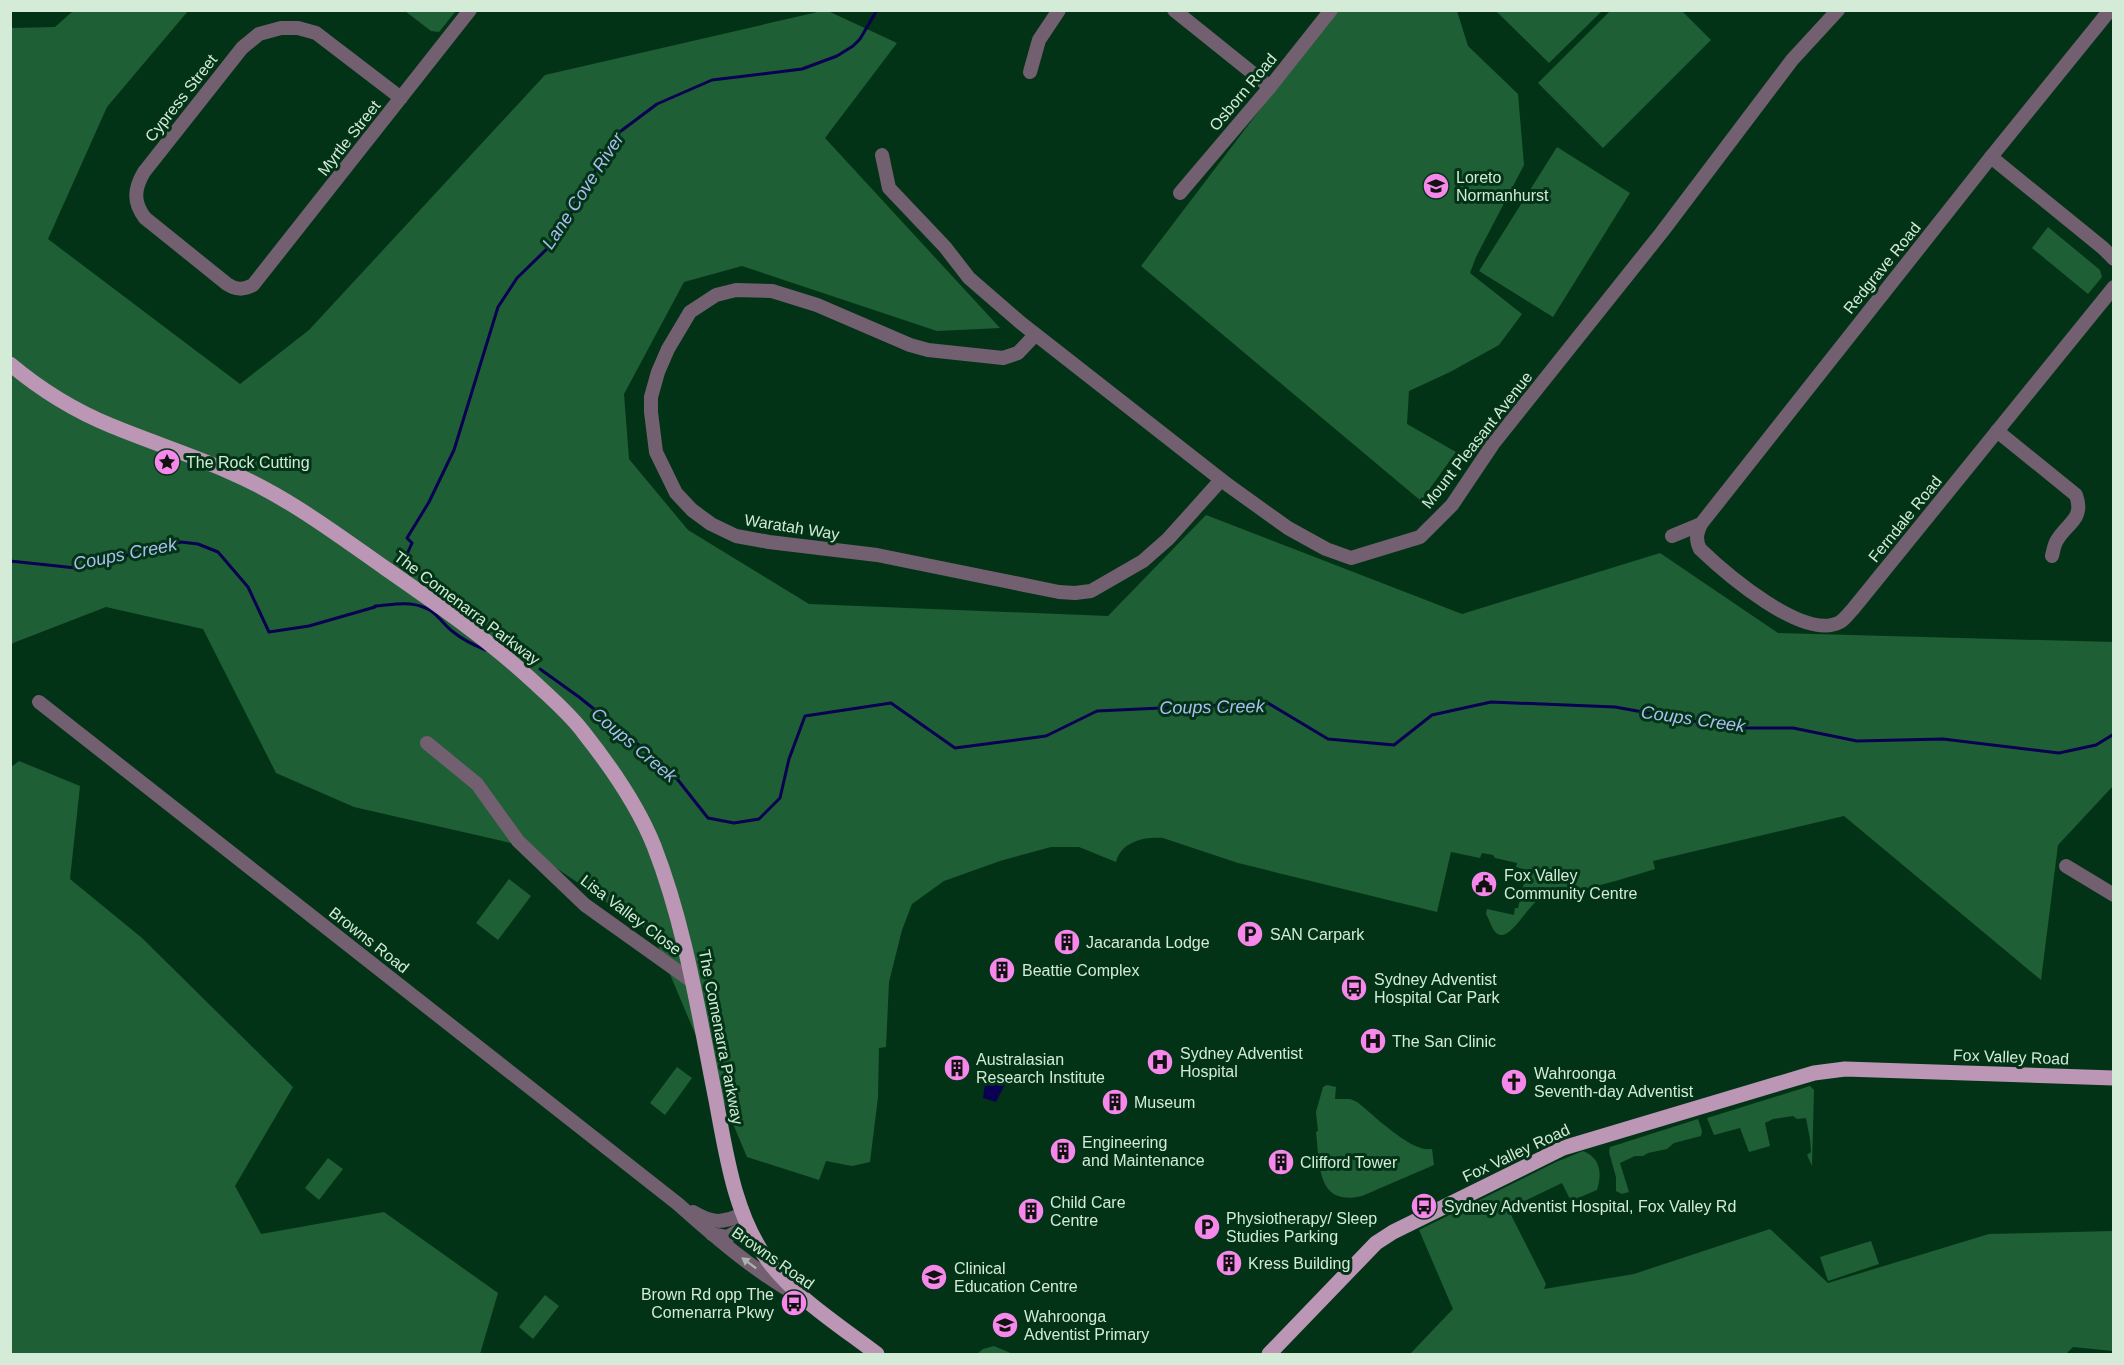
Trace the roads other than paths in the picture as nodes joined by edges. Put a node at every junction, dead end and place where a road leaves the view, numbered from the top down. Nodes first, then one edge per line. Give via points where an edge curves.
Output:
1 (470, 10) edge
2 (1059, 10) edge
3 (1174, 10) edge
4 (1330, 10) edge
5 (1838, 10) edge
6 (2110, 10) edge
7 (1030, 72) dead end
8 (1270, 87) junction
9 (401, 98) junction
10 (882, 155) dead end
11 (1991, 157) junction
12 (1180, 193) dead end
13 (2114, 259) edge
14 (253, 285) joint
15 (2114, 287) edge
16 (1035, 335) junction
17 (10, 364) edge
18 (1997, 431) junction
19 (1221, 480) junction
20 (1701, 524) junction
21 (1672, 536) dead end
22 (2052, 556) dead end
23 (39, 702) dead end
24 (427, 743) dead end
25 (2066, 866) dead end
26 (2114, 895) edge
27 (693, 982) junction
28 (2114, 1078) edge
29 (678, 1204) junction
30 (746, 1219) junction
31 (712, 1234) junction
32 (816, 1307) junction
33 (877, 1354) edge
34 (1269, 1354) edge

1 - 9 street, Myrtle Street
2 - 7 street via 1039,40
3 - 8 street
4 - 8 street, Osborn Road
5 - 19 street, Mount Pleasant Avenue via 1792,60 1662,232 1493,444 1452,505 1420,537 1351,558 1288,528
6 - 11 street, Redgrave Road
8 - 12 street, Osborn Road
9 - 14 street, Myrtle Street
9 - 14 street, Cypress Street via 316,33 281,28 260,34 242,48 144,172 136,199 145,218 234,288
10 - 16 street, Mount Pleasant Avenue via 889,188 969,278
11 - 13 street
11 - 20 street, Redgrave Road
15 - 18 street, Ferndale Road
16 - 19 street, Mount Pleasant Avenue
16 - 19 street, Waratah Way via 1018,353 1003,358 960,354 910,345 818,305 772,291 736,290 716,296 690,312 658,372 651,404 656,452 676,493 692,510 736,536 877,555 1075,593 1091,591 1143,561
17 - 27 main road, The Comenarra Parkway via 83,413 228,471 303,511 414,588 520,669 583,730 640,817 673,902
18 - 20 street, Ferndale Road via 1839,622 1821,624 1792,617 1763,600 1700,549 1696,541
18 - 22 street via 2076,495 2079,512 2056,542
20 - 21 street, Redgrave Road
23 - 29 street, Browns Road
24 - 27 street, Lisa Valley Close via 477,784 518,841 585,904
25 - 26 street
27 - 30 main road, The Comenarra Parkway via 724,1142
28 - 34 main road, Fox Valley Road via 1827,1070 1563,1148 1376,1243
29 - 30 street, Browns Road via 716,1222
29 - 31 street, Browns Road
30 - 31 street, Browns Road via 727,1237
30 - 32 main road, The Comenarra Parkway via 765,1256 782,1278
32 -> 31 street, Browns Road
32 - 33 main road, The Comenarra Parkway

